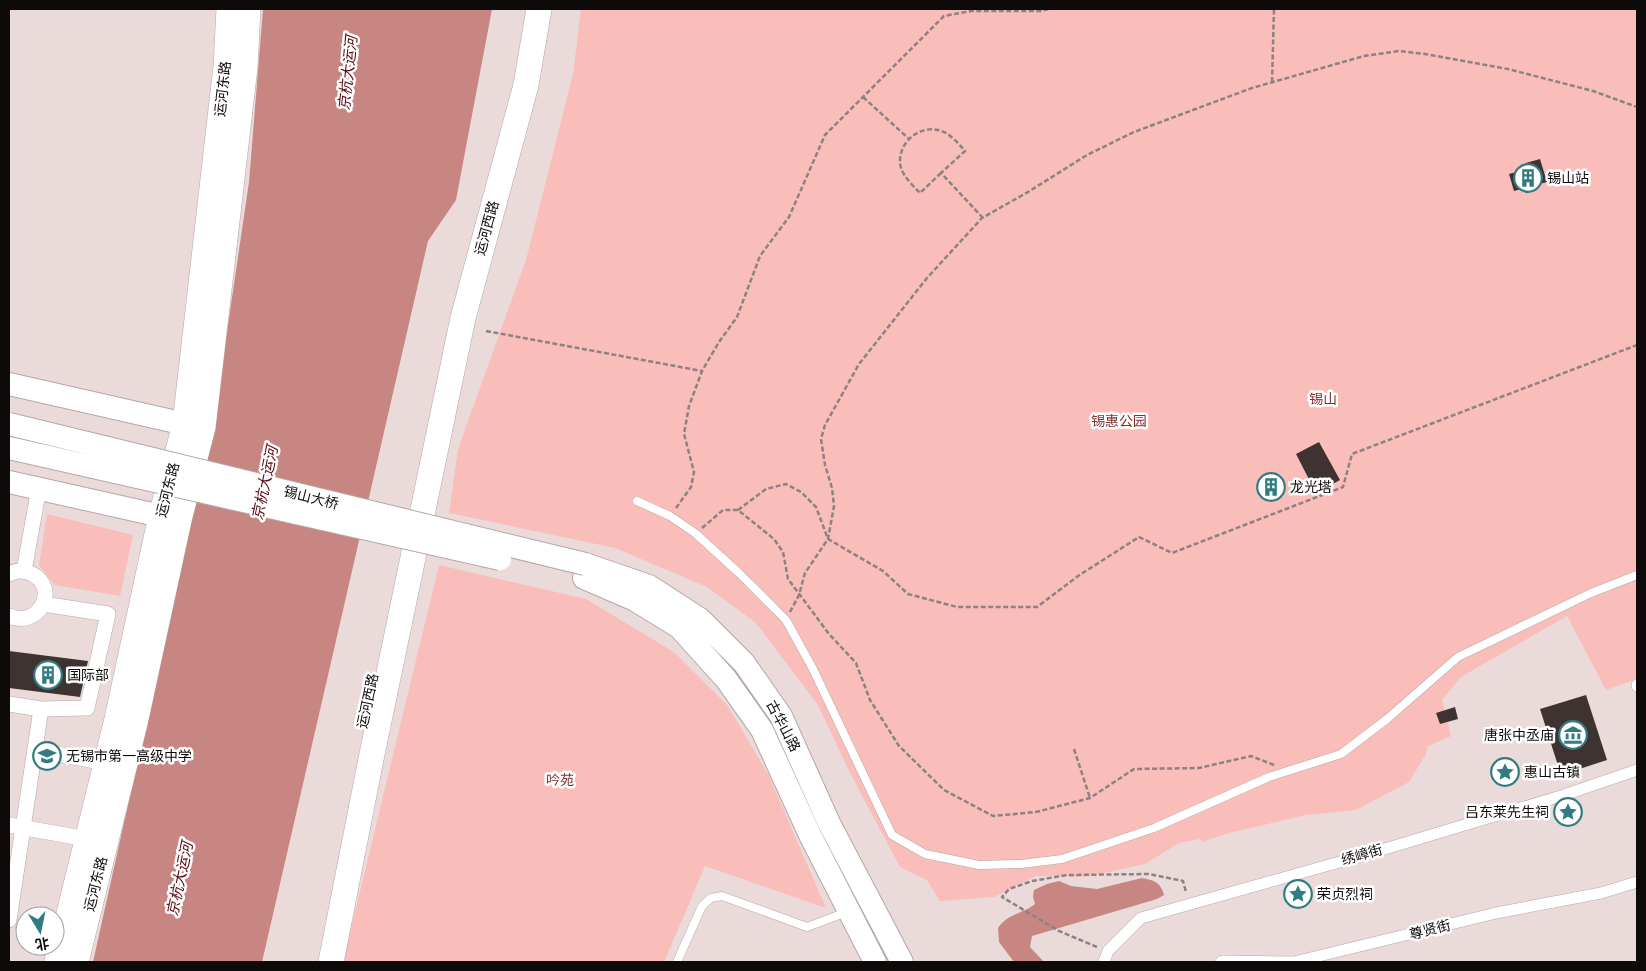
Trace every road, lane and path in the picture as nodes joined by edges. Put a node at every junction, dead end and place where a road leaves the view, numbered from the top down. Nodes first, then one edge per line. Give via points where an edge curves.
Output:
1 (229, 9) edge
2 (248, 9) edge
3 (539, 9) edge
4 (1049, 9) edge
5 (1274, 9) edge
6 (1272, 82) junction
7 (863, 97) junction
8 (1637, 107) edge
9 (909, 138) junction
10 (941, 173) junction
11 (982, 218) junction
12 (486, 331) dead end
13 (1637, 345) edge
14 (702, 371) junction
15 (9, 384) edge
16 (9, 424) edge
17 (185, 424) junction
18 (9, 448) edge
19 (436, 448) junction
20 (9, 482) edge
21 (39, 488) junction
22 (637, 501) dead end
23 (738, 510) junction
24 (161, 516) junction
25 (670, 516) junction
26 (695, 533) junction
27 (828, 539) junction
28 (24, 571) junction
29 (584, 571) junction
30 (9, 574) edge
31 (1637, 575) edge
32 (799, 595) junction
33 (43, 604) junction
34 (9, 616) edge
35 (786, 620) junction
36 (9, 704) edge
37 (41, 709) junction
38 (1074, 749) dead end
39 (35, 750) junction
40 (106, 763) junction
41 (1637, 770) edge
42 (1288, 771) junction
43 (1090, 798) junction
44 (16, 826) edge
45 (87, 839) junction
46 (1637, 882) edge
47 (1190, 904) junction
48 (860, 905) junction
49 (9, 920) edge
50 (1106, 957) edge
51 (57, 962) edge
52 (76, 962) edge
53 (314, 962) edge
54 (331, 962) edge
55 (677, 962) edge
56 (875, 962) edge
57 (902, 962) edge
58 (1221, 962) edge

1 - 17 main road, 运河东路 via 226,66
2 - 52 main road, 运河东路 via 245,67 203,427
3 - 19 main road, 运河西路 via 526,85 463,318
4 - 7 path via 971,11 944,16
5 - 6 path
6 - 8 path via 1364,56 1398,51 1508,69 1592,91
6 - 11 path via 1134,132 1087,155
7 - 9 path
7 - 14 path via 825,135 789,217 760,256 737,317
9 - 10 path via 901,152 901,168 909,181 920,193
9 - 10 path via 922,130 938,130 952,138 965,152
10 - 11 path
11 - 27 path via 927,278 859,364 825,425 821,439 834,506
12 - 14 path
13 - 27 path via 1352,454 1343,487 1334,491 1172,552 1139,537 1078,576 1038,608 956,607 908,594 883,572
14 - 25 path via 684,434 694,472 691,488
15 - 17 main road
16 - 29 main road, 锡山大桥, bridge
17 - 24 main road, 运河东路
18 - 29 main road, 锡山大桥, bridge
19 - 53 main road, 运河西路 via 414,472
19 - 54 main road, 运河西路
20 - 21 main road
21 - 24 main road
21 - 28 street
22 - 25 lane
23 - 26 path via 723,510
23 - 27 path via 766,489 786,484 801,492 816,507
23 - 32 path via 774,539 783,552 788,579
24 - 40 main road, 运河东路
25 - 26 lane
26 - 35 lane
27 - 32 path via 806,573
28 - 30 street
28 - 33 street via 41,581 45,596
29 - 48 main road, 古华山路 via 649,586 700,619 744,663 781,716 829,823
31 - 42 lane via 1591,593 1458,657 1341,754
32 - 35 path
32 - 43 path via 856,663 870,700 898,746 944,790 994,816 1036,812
33 - 34 street via 39,611 25,619
33 - 37 street via 108,614 87,708
35 - 42 lane via 813,669 892,835 925,854 979,865 1062,859 1154,828
36 - 37 street
37 - 39 street
38 - 43 path
39 - 40 street
39 - 44 street
40 - 45 main road, 运河东路
41 - 47 street, 绣嶂街 via 1561,796
42 - 43 path via 1251,756 1199,768 1134,770
44 - 45 street
44 - 49 street
45 - 51 main road, 运河东路
46 - 58 street, 尊贤街 via 1601,894 1496,913 1294,962
47 - 50 street, 绣嶂街 via 1141,918
47 - 50 path via 1183,881 1149,874 1067,874 1009,888 1002,897
48 - 55 lane via 807,927 722,896 710,898 702,906
48 - 56 main road, 古华山路
48 - 57 main road, 古华山路

